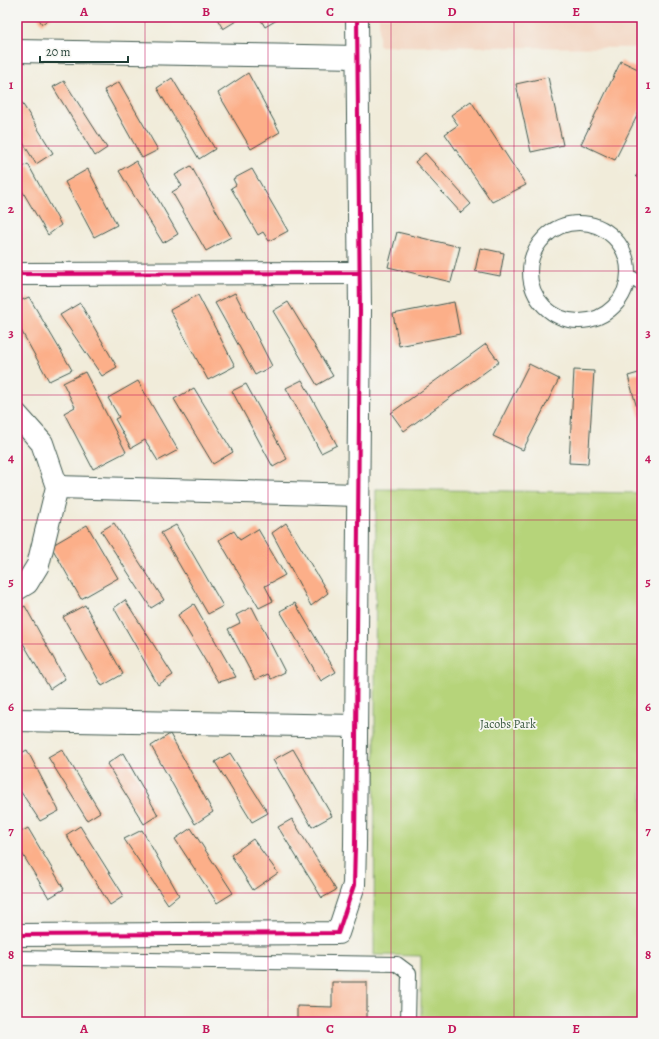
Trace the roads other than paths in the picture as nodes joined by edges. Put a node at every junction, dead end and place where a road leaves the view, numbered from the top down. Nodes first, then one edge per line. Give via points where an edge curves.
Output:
1 (358, 17) edge
2 (17, 51) edge
3 (358, 56) junction
4 (359, 273) junction
5 (17, 274) edge
6 (628, 276) junction
7 (642, 284) edge
8 (17, 415) edge
9 (57, 487) junction
10 (358, 495) junction
11 (17, 589) edge
12 (17, 720) edge
13 (356, 726) junction
14 (17, 935) edge
15 (17, 958) edge
16 (408, 1022) edge

1 - 3 street
2 - 3 street
3 - 4 street
4 - 5 street
4 - 10 street
6 - 6 lane via 627,261 616,240 596,226 581,223 565,225 547,235 539,243 532,257 530,273 533,289 541,303 553,314 569,320 601,316 614,306 624,292
6 - 7 lane
8 - 9 street via 42,443
9 - 10 street
9 - 11 street via 38,565 27,584
10 - 13 street
12 - 13 street
13 - 14 street via 354,885 338,933
15 - 16 lane via 397,964 409,974

